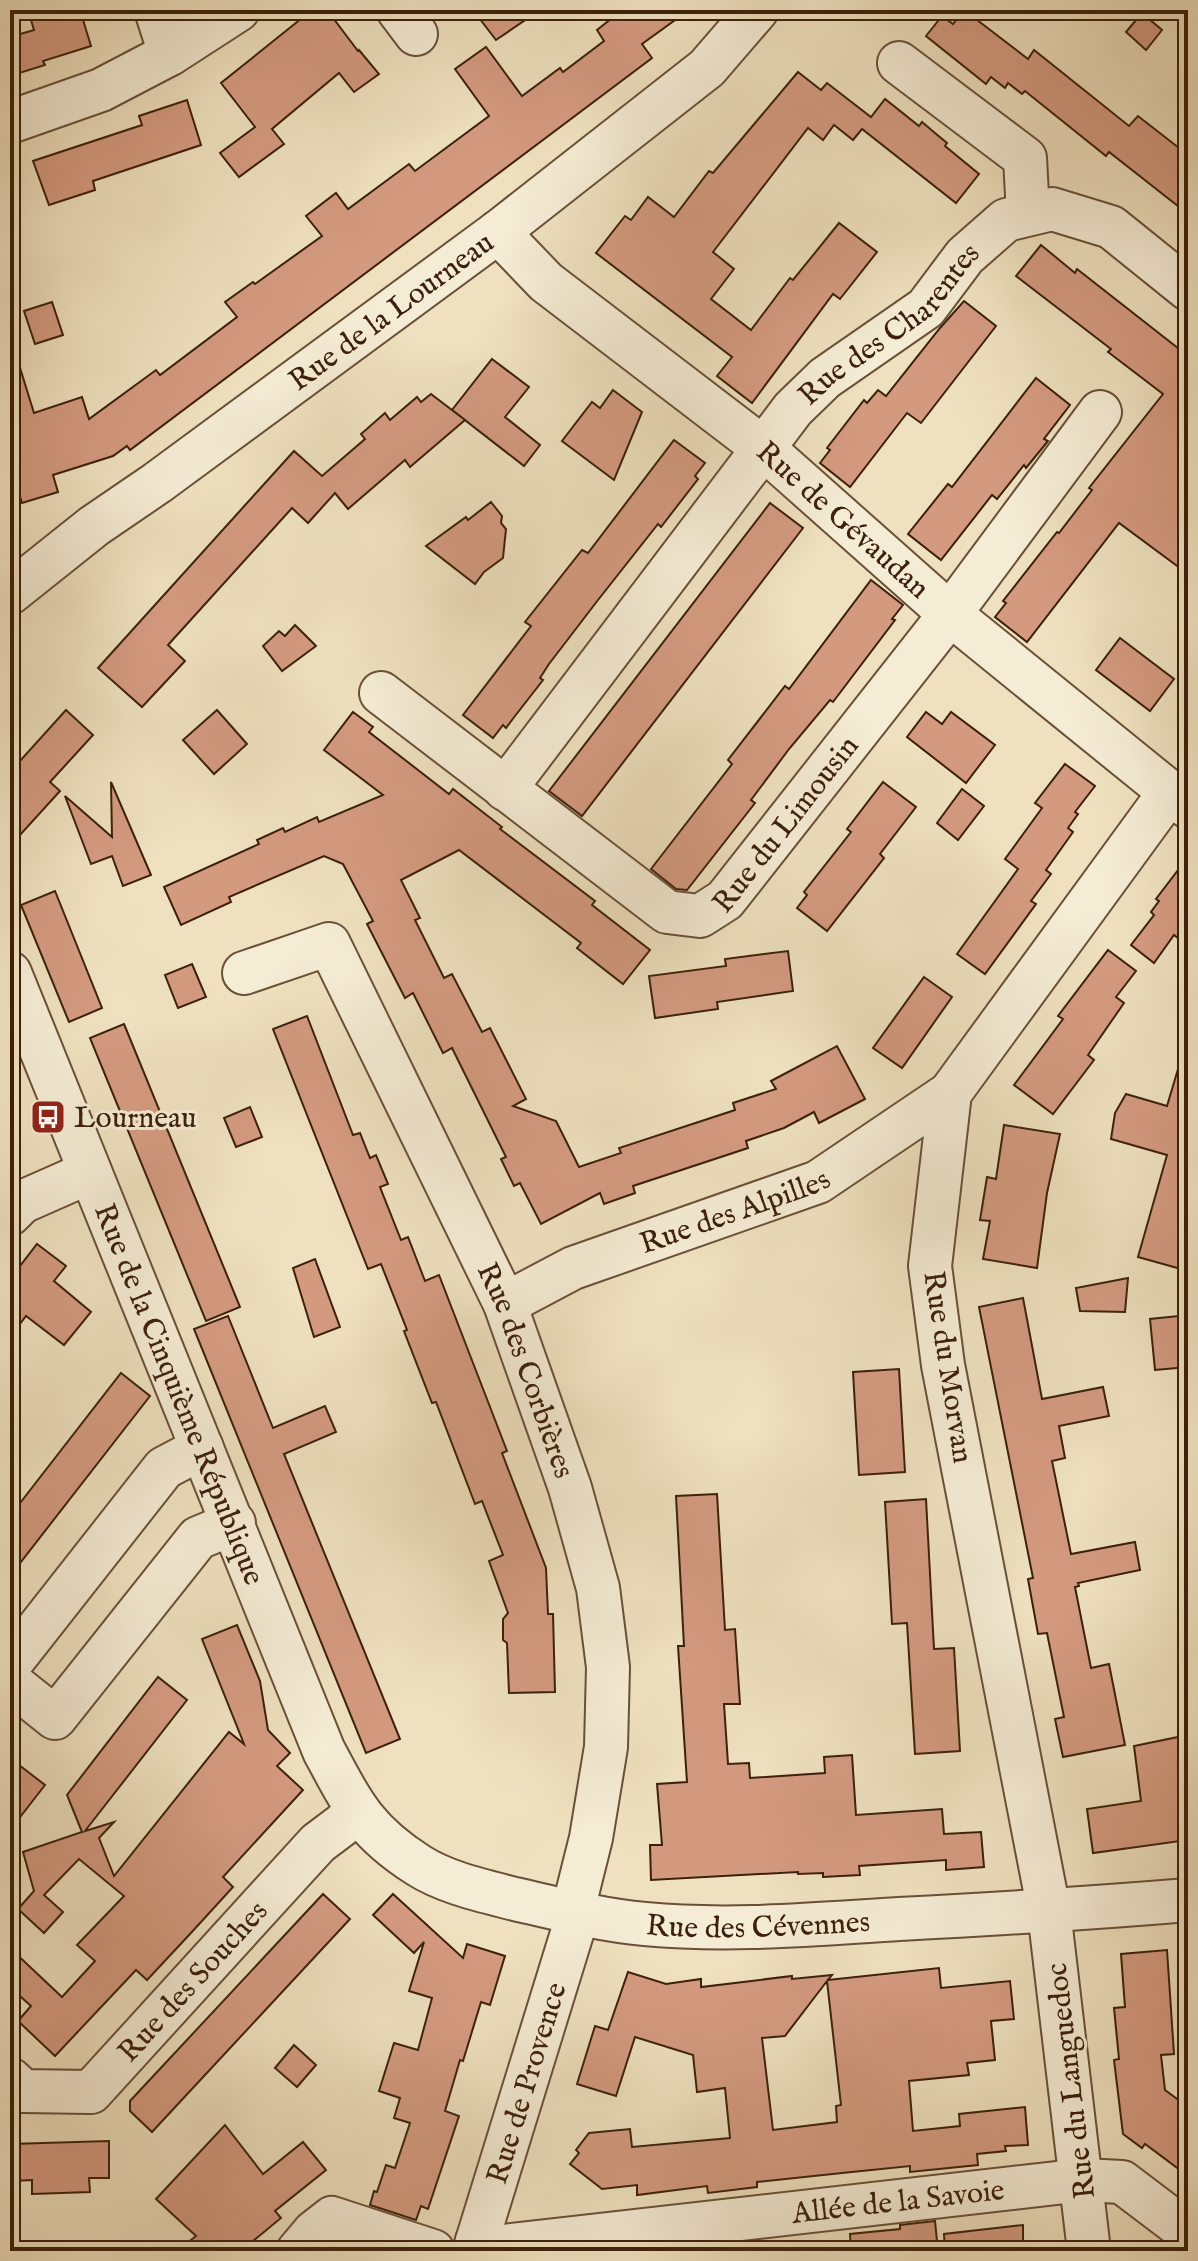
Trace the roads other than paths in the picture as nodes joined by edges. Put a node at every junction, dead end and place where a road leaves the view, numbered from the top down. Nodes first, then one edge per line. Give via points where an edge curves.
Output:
1 (156, 10) edge
2 (238, 10) edge
3 (757, 10) edge
4 (170, 54) junction
5 (899, 63) dead end
6 (10, 122) edge
7 (1028, 214) junction
8 (498, 232) junction
9 (1188, 289) edge
10 (1100, 412) dead end
11 (763, 448) junction
12 (10, 593) edge
13 (950, 614) junction
14 (381, 693) dead end
15 (505, 789) junction
16 (1179, 800) edge
17 (10, 973) edge
18 (244, 973) dead end
19 (950, 1093) junction
20 (90, 1172) junction
21 (10, 1214) edge
22 (505, 1304) junction
23 (202, 1448) junction
24 (234, 1523) junction
25 (10, 1664) edge
26 (10, 1682) edge
27 (356, 1811) junction
28 (1188, 1900) edge
29 (1049, 1911) junction
30 (576, 1914) junction
31 (10, 2079) edge
32 (1083, 2180) junction
33 (1188, 2232) edge
34 (475, 2246) edge
35 (298, 2251) edge
36 (433, 2251) edge
37 (1089, 2251) edge

1 - 4 street
2 - 4 street
3 - 8 street, Rue de la Lourneau via 707,68
4 - 6 street via 101,90
5 - 7 street via 1025,158
7 - 9 street, Rue des Charentes via 1052,209 1111,227
7 - 11 street, Rue des Charentes via 1006,220 965,256 926,308 825,378
8 - 11 street, Rue de Gévaudan via 546,282
8 - 12 street, Rue de la Lourneau
10 - 13 street, Rue du Limousin
11 - 13 street, Rue de Gévaudan
11 - 15 street
13 - 15 street, Rue du Limousin via 725,900 700,916 667,912
13 - 16 street, Rue de Gévaudan
14 - 15 street, Rue du Limousin
16 - 19 street, Rue du Morvan
17 - 20 street, Rue de la Cinquième République
18 - 22 street, Rue des Corbières via 329,944
19 - 22 street, Rue des Alpilles via 818,1182 573,1268
19 - 29 street, Rue du Morvan via 930,1266 943,1365
20 - 21 street via 22,1202
20 - 23 street, Rue de la Cinquième République
22 - 30 street, Rue des Corbières via 570,1488 598,1588 608,1667 606,1747
23 - 24 street, Rue de la Cinquième République
23 - 25 street via 164,1468
24 - 26 street via 198,1538 55,1718
24 - 27 street, Rue de la Cinquième République via 324,1751
27 - 30 street, Rue des Cévennes via 421,1867
27 - 31 street, Rue des Souches via 318,1843 91,2092 23,2091
28 - 29 street, Rue des Cévennes
29 - 30 street, Rue des Cévennes via 737,1928
29 - 32 street, Rue du Languedoc
30 - 34 street, Rue de Provence
32 - 33 street, Allée de la Savoie via 1122,2182
32 - 34 street, Allée de la Savoie
32 - 37 street, Rue du Languedoc
35 - 36 street via 332,2218

